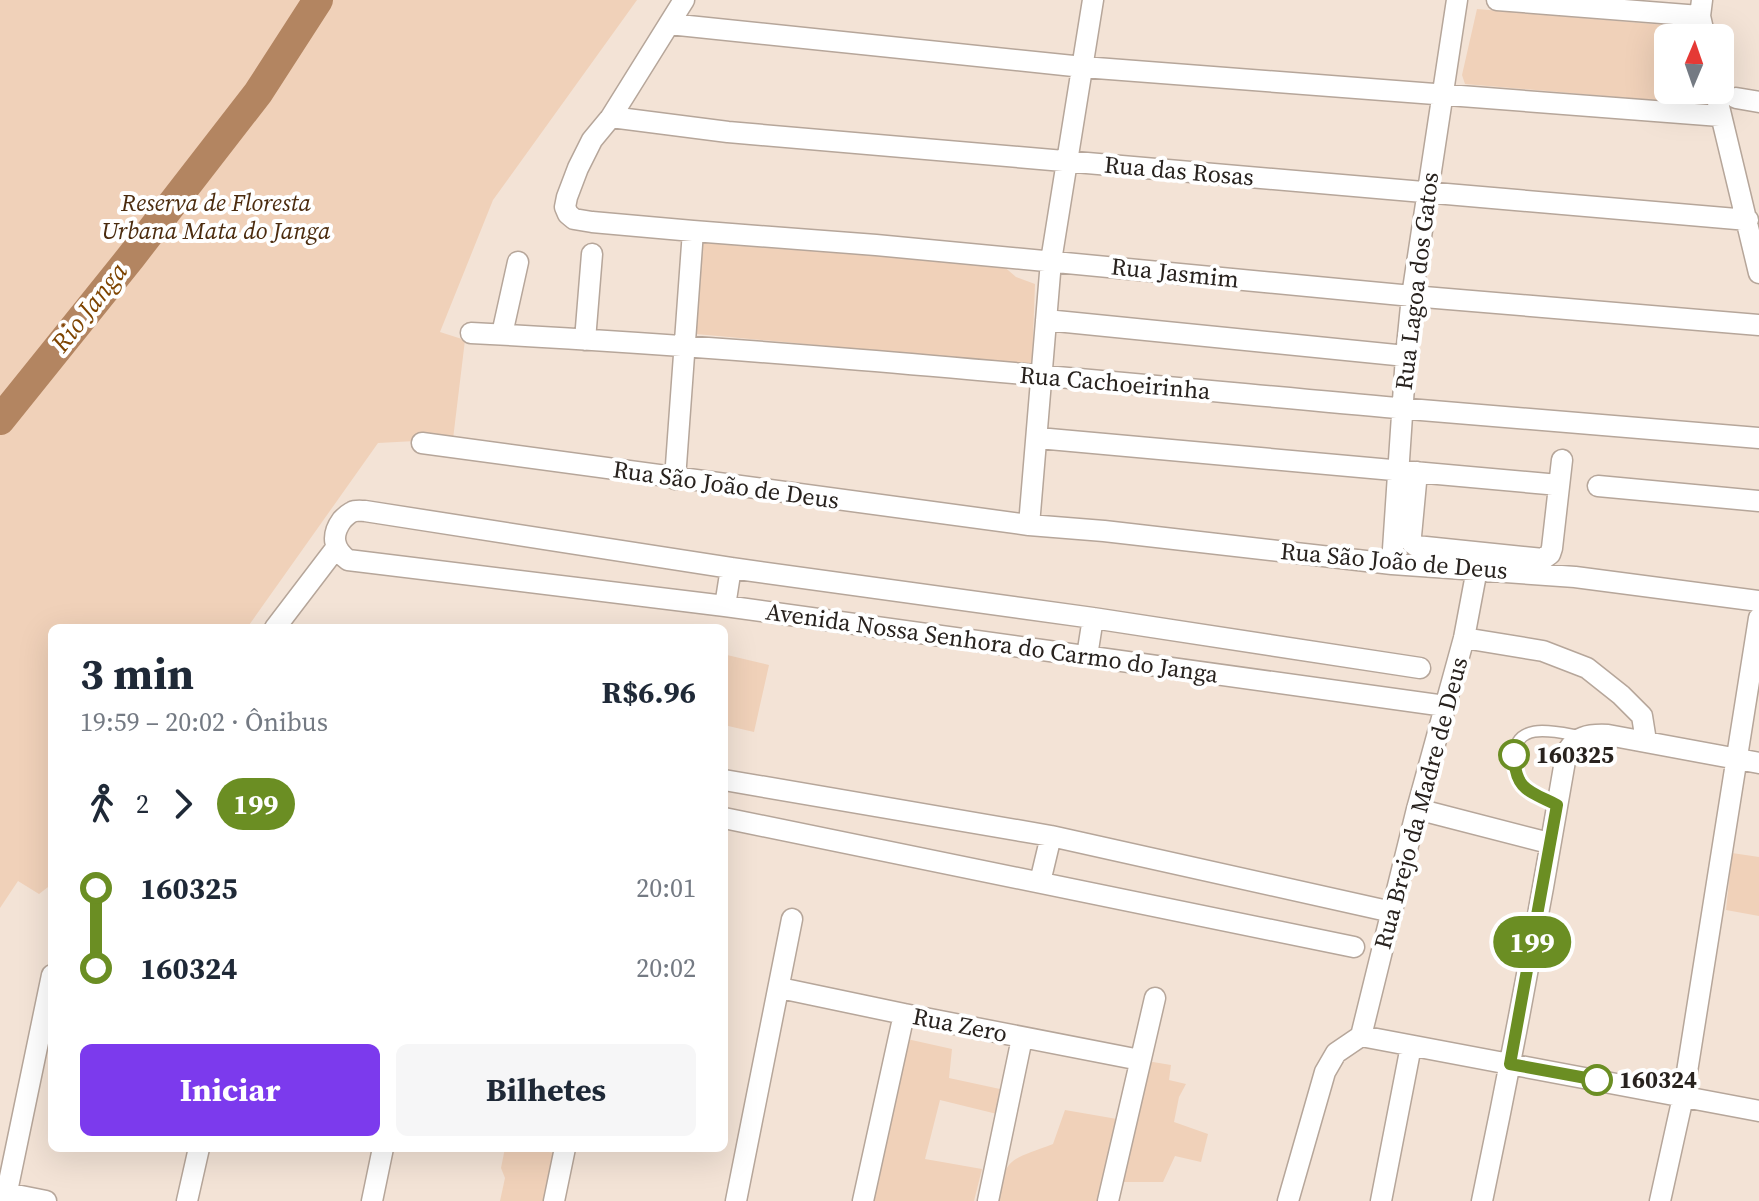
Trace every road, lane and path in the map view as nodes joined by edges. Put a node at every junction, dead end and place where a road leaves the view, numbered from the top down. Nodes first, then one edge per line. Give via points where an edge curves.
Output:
1 (684, 0) edge
2 (1093, 0) edge
3 (1457, 0) edge
4 (1497, 0) edge
5 (1701, 8) edge
6 (669, 24) junction
7 (1083, 67) junction
8 (1442, 95) junction
9 (1736, 98) dead end
10 (1759, 102) edge
11 (1718, 104) edge
12 (1720, 116) junction
13 (611, 117) junction
14 (1066, 161) junction
15 (1749, 190) edge
16 (1427, 193) junction
17 (1748, 220) junction
18 (693, 231) junction
19 (592, 254) dead end
20 (1051, 261) junction
21 (518, 262) dead end
22 (1759, 273) edge
23 (1412, 296) junction
24 (1046, 320) junction
25 (1759, 325) edge
26 (471, 333) dead end
27 (502, 334) junction
28 (585, 340) junction
29 (685, 346) junction
30 (1406, 356) junction
31 (1042, 376) junction
32 (1402, 409) junction
33 (1038, 438) junction
34 (1759, 438) edge
35 (422, 443) dead end
36 (1562, 460) dead end
37 (1408, 471) junction
38 (675, 479) junction
39 (1559, 485) junction
40 (1598, 486) dead end
41 (1759, 501) edge
42 (1029, 525) junction
43 (342, 554) junction
44 (1392, 564) junction
45 (731, 568) junction
46 (1477, 569) junction
47 (1759, 601) edge
48 (725, 606) junction
49 (1093, 618) junction
50 (1759, 618) edge
51 (279, 624) edge
52 (1464, 638) junction
53 (1087, 656) junction
54 (1420, 668) dead end
55 (1445, 706) junction
56 (1584, 736) junction
57 (1646, 741) junction
58 (1737, 758) junction
59 (1759, 763) edge
60 (728, 781) edge
61 (760, 786) junction
62 (1557, 805) junction
63 (1417, 809) junction
64 (728, 819) edge
65 (751, 822) junction
66 (1051, 836) junction
67 (1549, 843) junction
68 (1040, 882) junction
69 (1392, 912) junction
70 (792, 919) dead end
71 (1354, 947) dead end
72 (780, 988) junction
73 (48, 994) edge
74 (1155, 998) dead end
75 (904, 1014) junction
76 (1361, 1036) junction
77 (1022, 1038) junction
78 (1411, 1046) junction
79 (1140, 1060) junction
80 (1510, 1064) junction
81 (1683, 1097) junction
82 (1759, 1111) edge
83 (198, 1152) edge
84 (382, 1152) edge
85 (564, 1152) edge
86 (6, 1197) edge
87 (46, 1201) edge
88 (187, 1201) edge
89 (372, 1201) edge
90 (554, 1201) edge
91 (736, 1201) edge
92 (863, 1201) edge
93 (988, 1201) edge
94 (1108, 1201) edge
95 (1288, 1201) edge
96 (1381, 1201) edge
97 (1482, 1201) edge
98 (1660, 1201) edge

1 - 6 street
2 - 7 street
3 - 8 street, Rua Lagoa dos Gatos
4 - 5 street
6 - 7 street
6 - 13 street
7 - 8 street
7 - 14 street
8 - 12 street
8 - 16 street, Rua Lagoa dos Gatos
9 - 10 street
11 - 12 street
12 - 15 street
13 - 14 street, Rua das Rosas
13 - 18 street, Rua Jasmim via 578,168 567,197 568,214 592,222
14 - 16 street, Rua das Rosas
14 - 20 street
15 - 17 street
16 - 17 street, Rua das Rosas
16 - 23 street, Rua Lagoa dos Gatos
17 - 22 street
18 - 20 street, Rua Jasmim
18 - 29 street
19 - 28 street
20 - 23 street, Rua Jasmim
20 - 24 street
21 - 27 street
23 - 25 street, Rua Jasmim
23 - 30 street, Rua Lagoa dos Gatos
24 - 30 street
24 - 31 street
26 - 27 street, Rua Cachoeirinha
27 - 28 street, Rua Cachoeirinha
28 - 29 street, Rua Cachoeirinha
29 - 31 street, Rua Cachoeirinha
29 - 38 street
30 - 32 street, Rua Lagoa dos Gatos
31 - 32 street, Rua Cachoeirinha
31 - 33 street
32 - 34 street, Rua Cachoeirinha
32 - 37 street, Rua Lagoa dos Gatos
33 - 37 street
33 - 42 street
35 - 38 street, Rua São João de Deus
36 - 39 street
37 - 39 street
37 - 39 street via 1416,546 1534,559 1550,554
37 - 44 street, Rua Lagoa dos Gatos
38 - 42 street, Rua São João de Deus
40 - 41 street
42 - 44 street, Rua São João de Deus
43 - 45 street via 336,531 352,512 365,511
43 - 48 street, Avenida Nossa Senhora do Carmo do Janga
43 - 51 street
44 - 46 street, Rua São João de Deus
45 - 48 street
45 - 49 street
46 - 47 street, Rua São João de Deus
46 - 52 street, Rua Brejo da Madre de Deus
48 - 53 street, Avenida Nossa Senhora do Carmo do Janga
49 - 53 street
49 - 54 street
50 - 58 street
52 - 55 street, Rua Brejo da Madre de Deus
52 - 57 street via 1543,651 1587,668 1642,716
53 - 55 street, Avenida Nossa Senhora do Carmo do Janga
55 - 63 street, Rua Brejo da Madre de Deus
56 - 57 street
56 - 62 street via 1569,747
56 - 62 lane via 1541,730 1518,740 1514,766 1523,788
57 - 58 street
58 - 59 street
58 - 81 street
60 - 61 street
61 - 65 street
61 - 66 street
62 - 67 street
63 - 67 street
63 - 69 street, Rua Brejo da Madre de Deus
64 - 65 street
65 - 68 street
66 - 68 street
66 - 69 street
67 - 80 street
68 - 71 street
69 - 76 street, Rua Brejo da Madre de Deus
70 - 72 street
72 - 75 street, Rua Zero
72 - 91 street
73 - 86 street
74 - 79 street
75 - 77 street, Rua Zero
75 - 92 street
76 - 78 street
76 - 95 street via 1336,1053 1325,1072
77 - 79 street, Rua Zero
77 - 93 street
78 - 80 street
78 - 96 street
79 - 94 street
80 - 81 street
80 - 97 street
81 - 82 street
81 - 98 street
83 - 88 street
84 - 89 street
85 - 90 street
86 - 87 street

